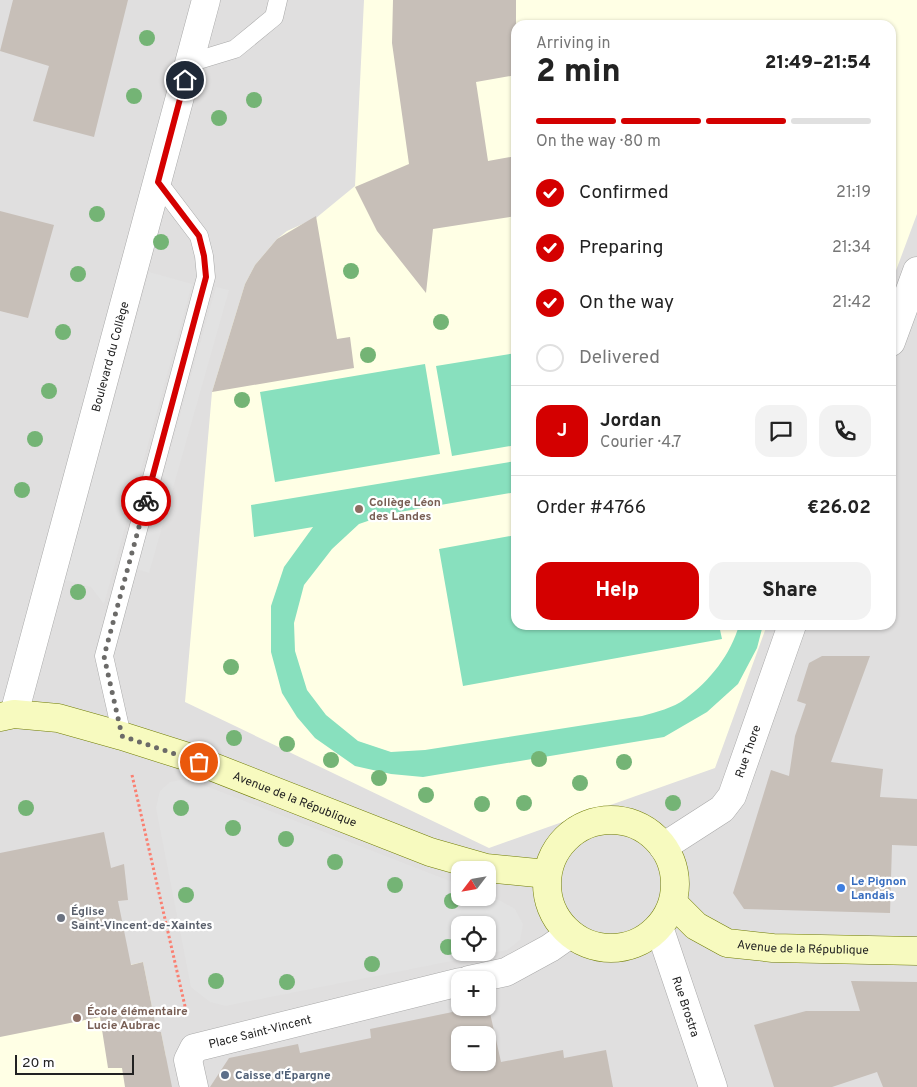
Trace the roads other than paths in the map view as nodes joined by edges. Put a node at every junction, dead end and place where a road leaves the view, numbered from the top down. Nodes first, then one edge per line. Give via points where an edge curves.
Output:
1 (206, 0) edge
2 (278, 0) edge
3 (190, 63) junction
4 (158, 182) junction
5 (915, 282) edge
6 (896, 330) edge
7 (790, 630) edge
8 (7, 716) edge
9 (122, 736) junction
10 (664, 847) junction
11 (547, 874) junction
12 (673, 903) junction
13 (659, 927) junction
14 (570, 934) junction
15 (917, 951) edge
16 (496, 974) edge
17 (451, 984) edge
18 (194, 1087) edge
19 (714, 1087) edge

1 - 3 street, Boulevard du Collège
2 - 3 lane via 274,17 235,49
3 - 4 street, Boulevard du Collège
4 - 8 street, Boulevard du Collège
4 - 9 lane via 199,236 206,277 104,656
5 - 6 street
7 - 10 street, Rue Thore via 732,796 722,809
8 - 9 main road, Avenue de la République via 58,718
9 - 11 main road, Avenue de la République via 185,756 430,852 486,868
10 - 11 main road via 648,832 628,822 607,820 586,825 568,836 554,853
10 - 12 main road via 676,884
11 - 14 main road via 550,907
12 - 13 main road
12 - 15 main road, Avenue de la République via 696,926 727,942 772,948
13 - 14 main road via 645,939 626,947 606,948 587,944
13 - 19 street, Rue Brostra
14 - 16 street via 506,972
17 - 18 street, Place Saint-Vincent via 194,1048 188,1060

